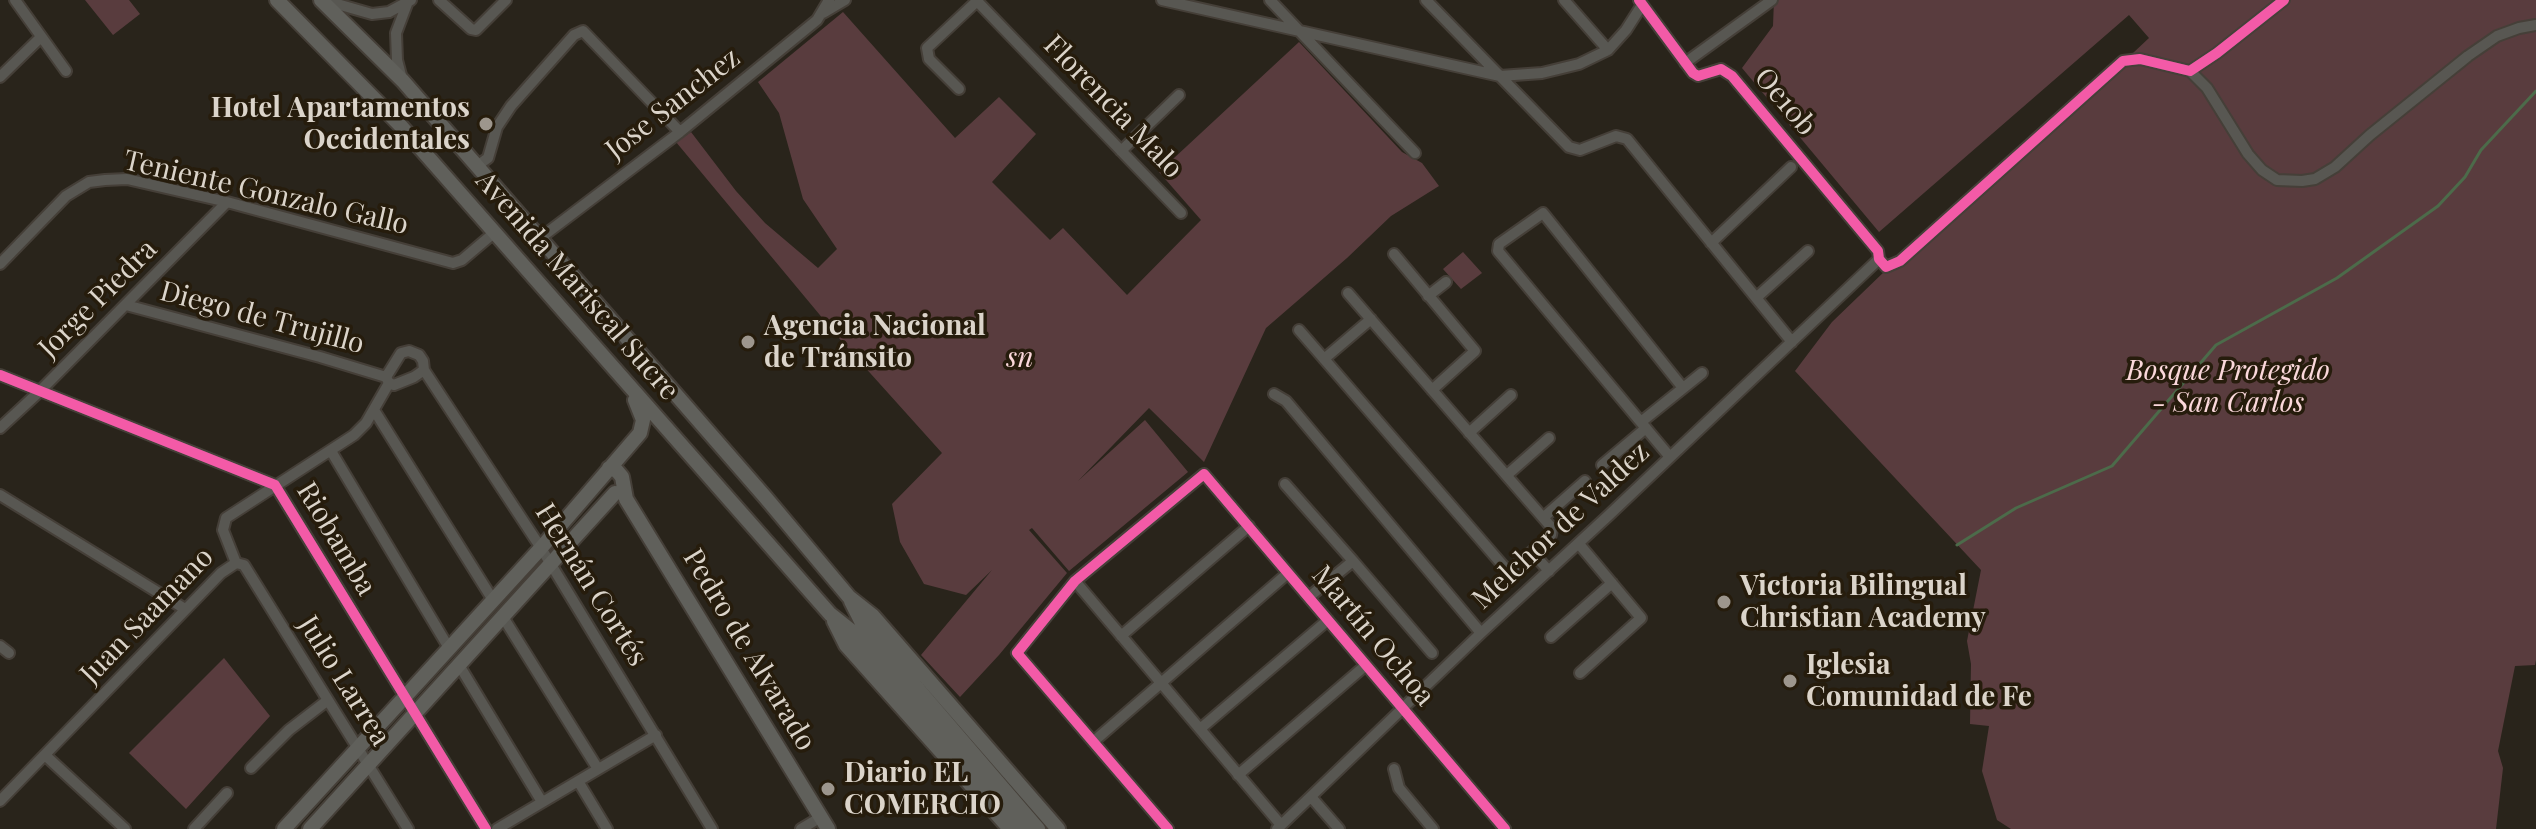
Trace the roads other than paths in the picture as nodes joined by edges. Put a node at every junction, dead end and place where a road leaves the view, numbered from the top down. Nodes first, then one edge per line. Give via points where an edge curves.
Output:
1 (15, 0) edge
2 (277, 0) edge
3 (322, 0) edge
4 (439, 0) edge
5 (506, 0) edge
6 (829, 0) edge
7 (845, 0) edge
8 (1162, 0) edge
9 (1270, 0) edge
10 (1426, 0) edge
11 (1564, 0) edge
12 (1772, 0) edge
13 (2284, 0) edge
14 (976, 1) edge
15 (409, 2) edge
16 (1640, 2) edge
17 (822, 14) junction
18 (2536, 25) edge
19 (1298, 29) junction
20 (41, 37) junction
21 (1608, 50) junction
22 (1685, 63) junction
23 (66, 71) dead end
24 (2190, 71) junction
25 (1500, 76) junction
26 (0, 77) edge
27 (403, 81) junction
28 (959, 89) dead end
29 (1179, 95) dead end
30 (680, 132) junction
31 (1121, 151) junction
32 (1415, 153) dead end
33 (477, 166) junction
34 (1791, 167) dead end
35 (227, 202) junction
36 (1181, 213) dead end
37 (495, 232) junction
38 (539, 239) junction
39 (1711, 243) junction
40 (1808, 251) dead end
41 (1394, 254) dead end
42 (1879, 259) junction
43 (0, 264) edge
44 (1446, 282) dead end
45 (1348, 293) dead end
46 (1428, 296) junction
47 (1756, 298) junction
48 (126, 305) junction
49 (1371, 319) junction
50 (1299, 330) dead end
51 (1792, 342) junction
52 (1324, 359) junction
53 (424, 370) junction
54 (1702, 373) dead end
55 (0, 375) edge
56 (387, 380) junction
57 (630, 388) junction
58 (1683, 388) junction
59 (1432, 390) junction
60 (40, 391) junction
61 (1274, 394) dead end
62 (1511, 395) dead end
63 (374, 410) junction
64 (1644, 425) junction
65 (0, 428) edge
66 (1469, 433) junction
67 (1549, 438) dead end
68 (331, 451) junction
69 (1670, 457) junction
70 (1602, 465) dead end
71 (606, 472) junction
72 (1507, 475) junction
73 (1585, 481) dead end
74 (1285, 484) dead end
75 (275, 485) junction
76 (0, 495) edge
77 (621, 496) junction
78 (1544, 517) junction
79 (1249, 526) junction
80 (1579, 544) junction
81 (541, 548) junction
82 (1532, 552) junction
83 (1353, 561) junction
84 (236, 563) junction
85 (551, 564) junction
86 (1549, 571) junction
87 (1288, 573) junction
88 (1075, 581) junction
89 (1612, 583) junction
90 (849, 597) junction
91 (1309, 597) junction
92 (493, 600) junction
93 (185, 609) junction
94 (830, 614) junction
95 (503, 617) junction
96 (1328, 620) junction
97 (1481, 633) junction
98 (1121, 636) junction
99 (1551, 637) dead end
100 (0, 646) edge
101 (449, 648) junction
102 (9, 653) dead end
103 (1432, 653) dead end
104 (459, 665) junction
105 (1366, 665) junction
106 (1580, 673) dead end
107 (1161, 683) junction
108 (405, 697) junction
109 (328, 700) junction
110 (1403, 708) junction
111 (415, 714) junction
112 (1200, 729) junction
113 (656, 735) junction
114 (1093, 742) junction
115 (358, 749) junction
116 (46, 756) junction
117 (368, 765) junction
118 (251, 768) dead end
119 (598, 769) junction
120 (1394, 769) dead end
121 (1238, 775) junction
122 (578, 781) junction
123 (227, 793) dead end
124 (1312, 798) junction
125 (0, 801) edge
126 (542, 802) junction
127 (824, 823) edge
128 (505, 827) edge
129 (1279, 827) edge
130 (125, 829) edge
131 (194, 829) edge
132 (284, 829) edge
133 (310, 829) edge
134 (408, 829) edge
135 (486, 829) edge
136 (607, 829) edge
137 (712, 829) edge
138 (801, 829) edge
139 (1010, 829) edge
140 (1024, 829) edge
141 (1038, 829) edge
142 (1058, 829) edge
143 (1168, 829) edge
144 (1339, 829) edge
145 (1433, 829) edge
146 (1505, 829) edge

1 - 20 street
2 - 37 main road, Avenida Mariscal Sucre via 400,125
3 - 15 street via 372,14
3 - 27 main road, Avenida Mariscal Sucre
4 - 5 street via 476,30
6 - 17 street, Jose Sanchez
7 - 17 street
8 - 19 street
9 - 19 street
10 - 25 street
11 - 21 street
12 - 22 street
13 - 24 street
14 - 28 street via 927,48 929,59
14 - 31 street, Florencia Malo
15 - 27 street via 396,33
16 - 21 street
16 - 22 street
17 - 30 street, Jose Sanchez
18 - 24 street via 2497,36 2335,167 2302,181 2277,180 2262,170
19 - 25 street
19 - 32 street
20 - 23 street
20 - 26 street
21 - 25 street via 1542,73
22 - 42 street, Oe10b via 1698,76 1721,69 1732,76 1878,251
24 - 42 street via 2140,59 2123,61 1896,265 1886,267
25 - 39 street via 1569,147 1580,150 1616,136 1627,139
27 - 33 main road, Avenida Mariscal Sucre
29 - 31 street
30 - 33 street via 583,31 511,106 497,127 488,158
30 - 38 street, Jose Sanchez
31 - 36 street, Florencia Malo
33 - 38 main road, Avenida Mariscal Sucre
34 - 39 street
35 - 37 street, Teniente Gonzalo Gallo via 457,263
35 - 43 street, Teniente Gonzalo Gallo via 127,179 89,182 57,204
35 - 48 street, Jorge Piedra
37 - 57 main road, Avenida Mariscal Sucre
38 - 90 main road, Avenida Mariscal Sucre
39 - 47 street
40 - 47 street
41 - 46 street
42 - 51 street, Melchor de Valdez
44 - 46 street
45 - 49 street
46 - 59 street via 1475,351
47 - 51 street
48 - 56 street, Diego de Trujillo
48 - 60 street, Jorge Piedra
49 - 52 street
49 - 59 street
50 - 52 street
51 - 69 street, Melchor de Valdez
52 - 82 street via 1506,569
53 - 56 street via 399,384
53 - 56 street, Juan Saamano via 419,355 401,353
53 - 81 street, Hernán Cortés
54 - 58 street
55 - 60 street, Riobamba
56 - 63 street, Juan Saamano
57 - 71 main road via 643,427
57 - 94 main road, Avenida Mariscal Sucre
58 - 64 street
58 - 64 street via 1543,213 1499,244 1498,251
59 - 66 street
60 - 65 street, Jorge Piedra
60 - 75 street, Riobamba
61 - 97 street via 1286,401
62 - 66 street
63 - 68 street, Juan Saamano via 354,435
63 - 92 street
64 - 69 street
64 - 70 street
66 - 72 street
67 - 72 street
68 - 75 street, Juan Saamano
68 - 101 street
69 - 80 street, Melchor de Valdez
71 - 77 main road, Pedro de Alvarado via 617,471 622,477
71 - 81 main road
72 - 78 street
73 - 78 street
74 - 83 street
75 - 84 street, Juan Saamano via 223,521
75 - 108 street, Riobamba
76 - 93 street
77 - 85 main road
77 - 127 main road, Pedro de Alvarado
78 - 82 street via 1553,531
79 - 87 street, Martín Ochoa
79 - 88 street, Martín Ochoa via 1204,474
79 - 98 street
80 - 86 street, Melchor de Valdez
80 - 89 street
81 - 85 street, Hernán Cortés
81 - 92 main road
82 - 86 street
83 - 91 street
83 - 103 street
84 - 93 street, Juan Saamano
84 - 109 street, Julio Larrea via 244,565
85 - 95 main road
85 - 113 street, Hernán Cortés
86 - 97 street, Melchor de Valdez
87 - 91 street, Martín Ochoa
87 - 107 street
88 - 98 street
88 - 114 street via 1017,653
89 - 99 street
89 - 106 street via 1641,618
90 - 141 main road, Avenida Mariscal Sucre via 863,625
90 - 142 main road, Avenida Mariscal Sucre via 873,616
91 - 96 street, Martín Ochoa
92 - 101 main road
93 - 116 street, Juan Saamano
94 - 139 main road, Avenida Mariscal Sucre via 846,645
94 - 140 main road, Avenida Mariscal Sucre via 854,633
95 - 104 main road
95 - 119 street
96 - 105 street, Martín Ochoa
96 - 112 street
97 - 110 street, Melchor de Valdez
98 - 107 street
100 - 102 street
101 - 108 main road
104 - 111 main road
104 - 126 street
105 - 110 street, Martín Ochoa
105 - 121 street
107 - 112 street
107 - 114 street
108 - 111 street, Riobamba
108 - 115 main road
109 - 115 street, Julio Larrea
109 - 118 street
110 - 124 street, Melchor de Valdez
110 - 146 street, Martín Ochoa
111 - 117 main road
111 - 135 street, Riobamba
112 - 121 street
113 - 119 street
113 - 137 street, Hernán Cortés
114 - 143 street
115 - 117 street, Julio Larrea
115 - 132 main road
116 - 125 street, Juan Saamano
116 - 130 street
117 - 133 main road
117 - 134 street, Julio Larrea
119 - 122 street
120 - 145 street via 1399,788
121 - 129 street
122 - 126 street
122 - 136 street
123 - 131 street
124 - 129 street, Melchor de Valdez
124 - 144 street
126 - 128 street
127 - 138 street

